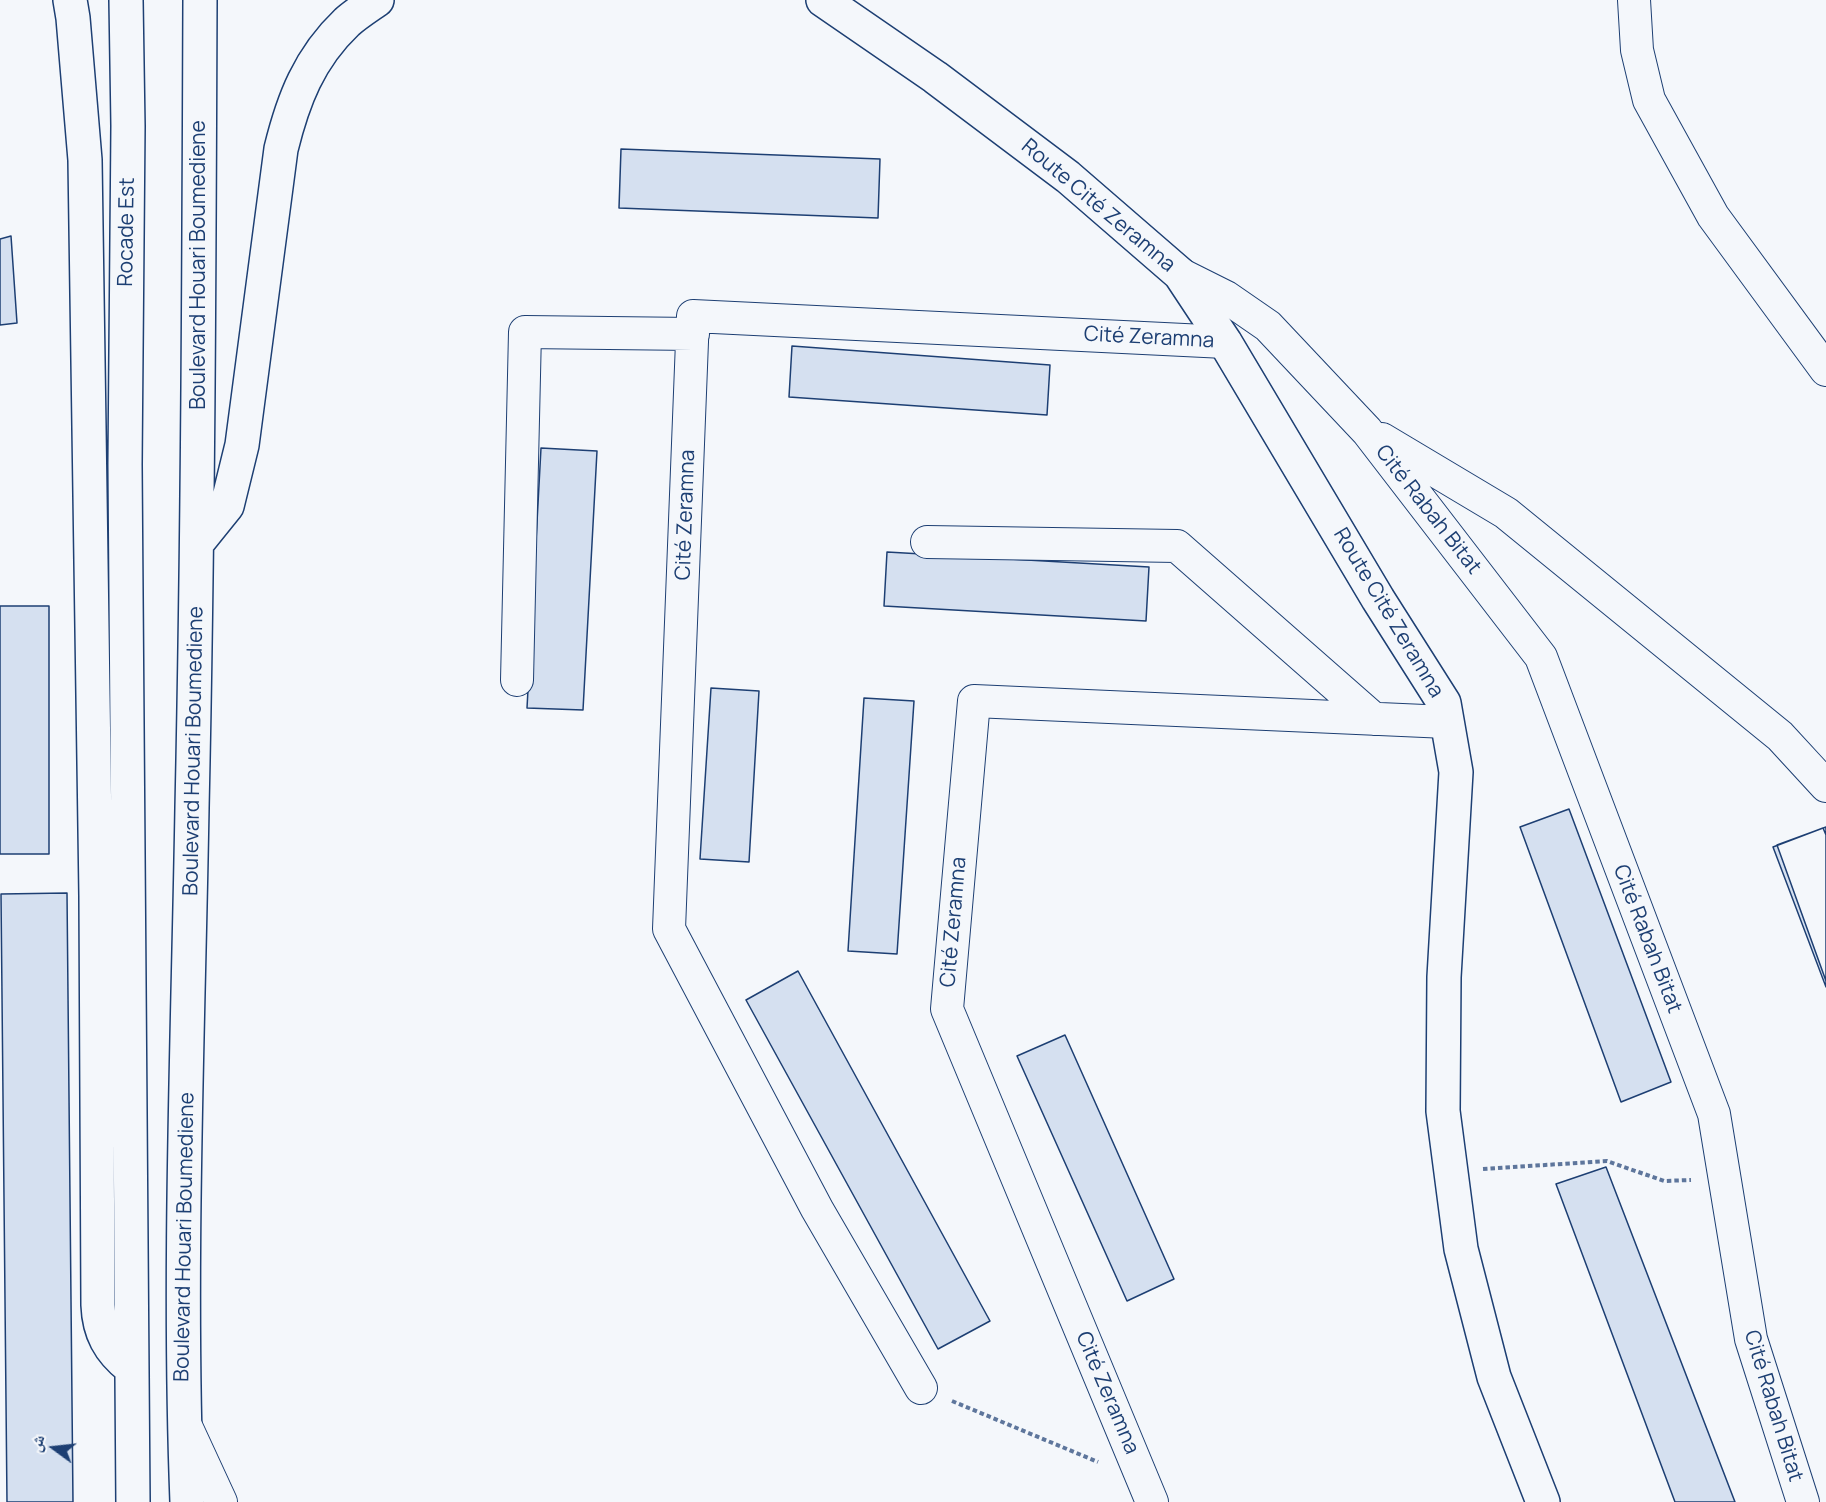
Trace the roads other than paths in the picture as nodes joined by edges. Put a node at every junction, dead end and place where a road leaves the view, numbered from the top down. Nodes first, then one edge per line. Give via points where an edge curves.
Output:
1 (70, 0) edge
2 (126, 0) edge
3 (200, 0) edge
4 (377, 0) edge
5 (823, 0) edge
6 (1634, 0) edge
7 (1180, 274) junction
8 (693, 334) junction
9 (1225, 342) junction
10 (1826, 370) edge
11 (1367, 431) junction
12 (198, 542) junction
13 (927, 542) dead end
14 (517, 680) dead end
15 (1374, 719) junction
16 (1447, 722) junction
17 (1826, 786) edge
18 (131, 1368) junction
19 (921, 1388) road end
20 (184, 1422) junction
21 (1148, 1491) edge
22 (133, 1502) edge
23 (187, 1502) edge
24 (221, 1502) edge
25 (1543, 1502) edge
26 (1803, 1502) edge

1 - 18 main road via 85,160 98,1305 109,1347
2 - 18 main road, Rocade Est
3 - 12 main road, Boulevard Houari Boumediene
4 - 12 main road via 347,22 324,47 309,68 291,110 281,149 236,475 227,506
5 - 7 main road, Route Cité Zeramna via 935,76 1068,177
6 - 10 street via 1636,50 1649,100 1713,216
7 - 9 main road, Route Cité Zeramna
7 - 11 street, Cité Rabah Bitat via 1226,297 1268,326
8 - 9 street, Cité Zeramna via 693,316
8 - 14 street via 525,332
8 - 19 street, Cité Zeramna via 669,929 817,1209
9 - 16 main road, Route Cité Zeramna via 1444,703
11 - 17 street, Cité Rabah Bitat via 1506,513 1780,736
11 - 26 street, Cité Rabah Bitat via 1541,657 1714,1114 1751,1339
12 - 20 main road, Boulevard Houari Boumediene via 183,1279
13 - 15 street via 1177,546
15 - 16 street, Cité Zeramna
15 - 21 street, Cité Zeramna via 974,701 947,1009
16 - 25 main road, Route Cité Zeramna via 1456,772 1444,977 1443,1112 1461,1249 1494,1377
18 - 22 main road
20 - 23 main road, Boulevard Houari Boumediene
20 - 24 street

